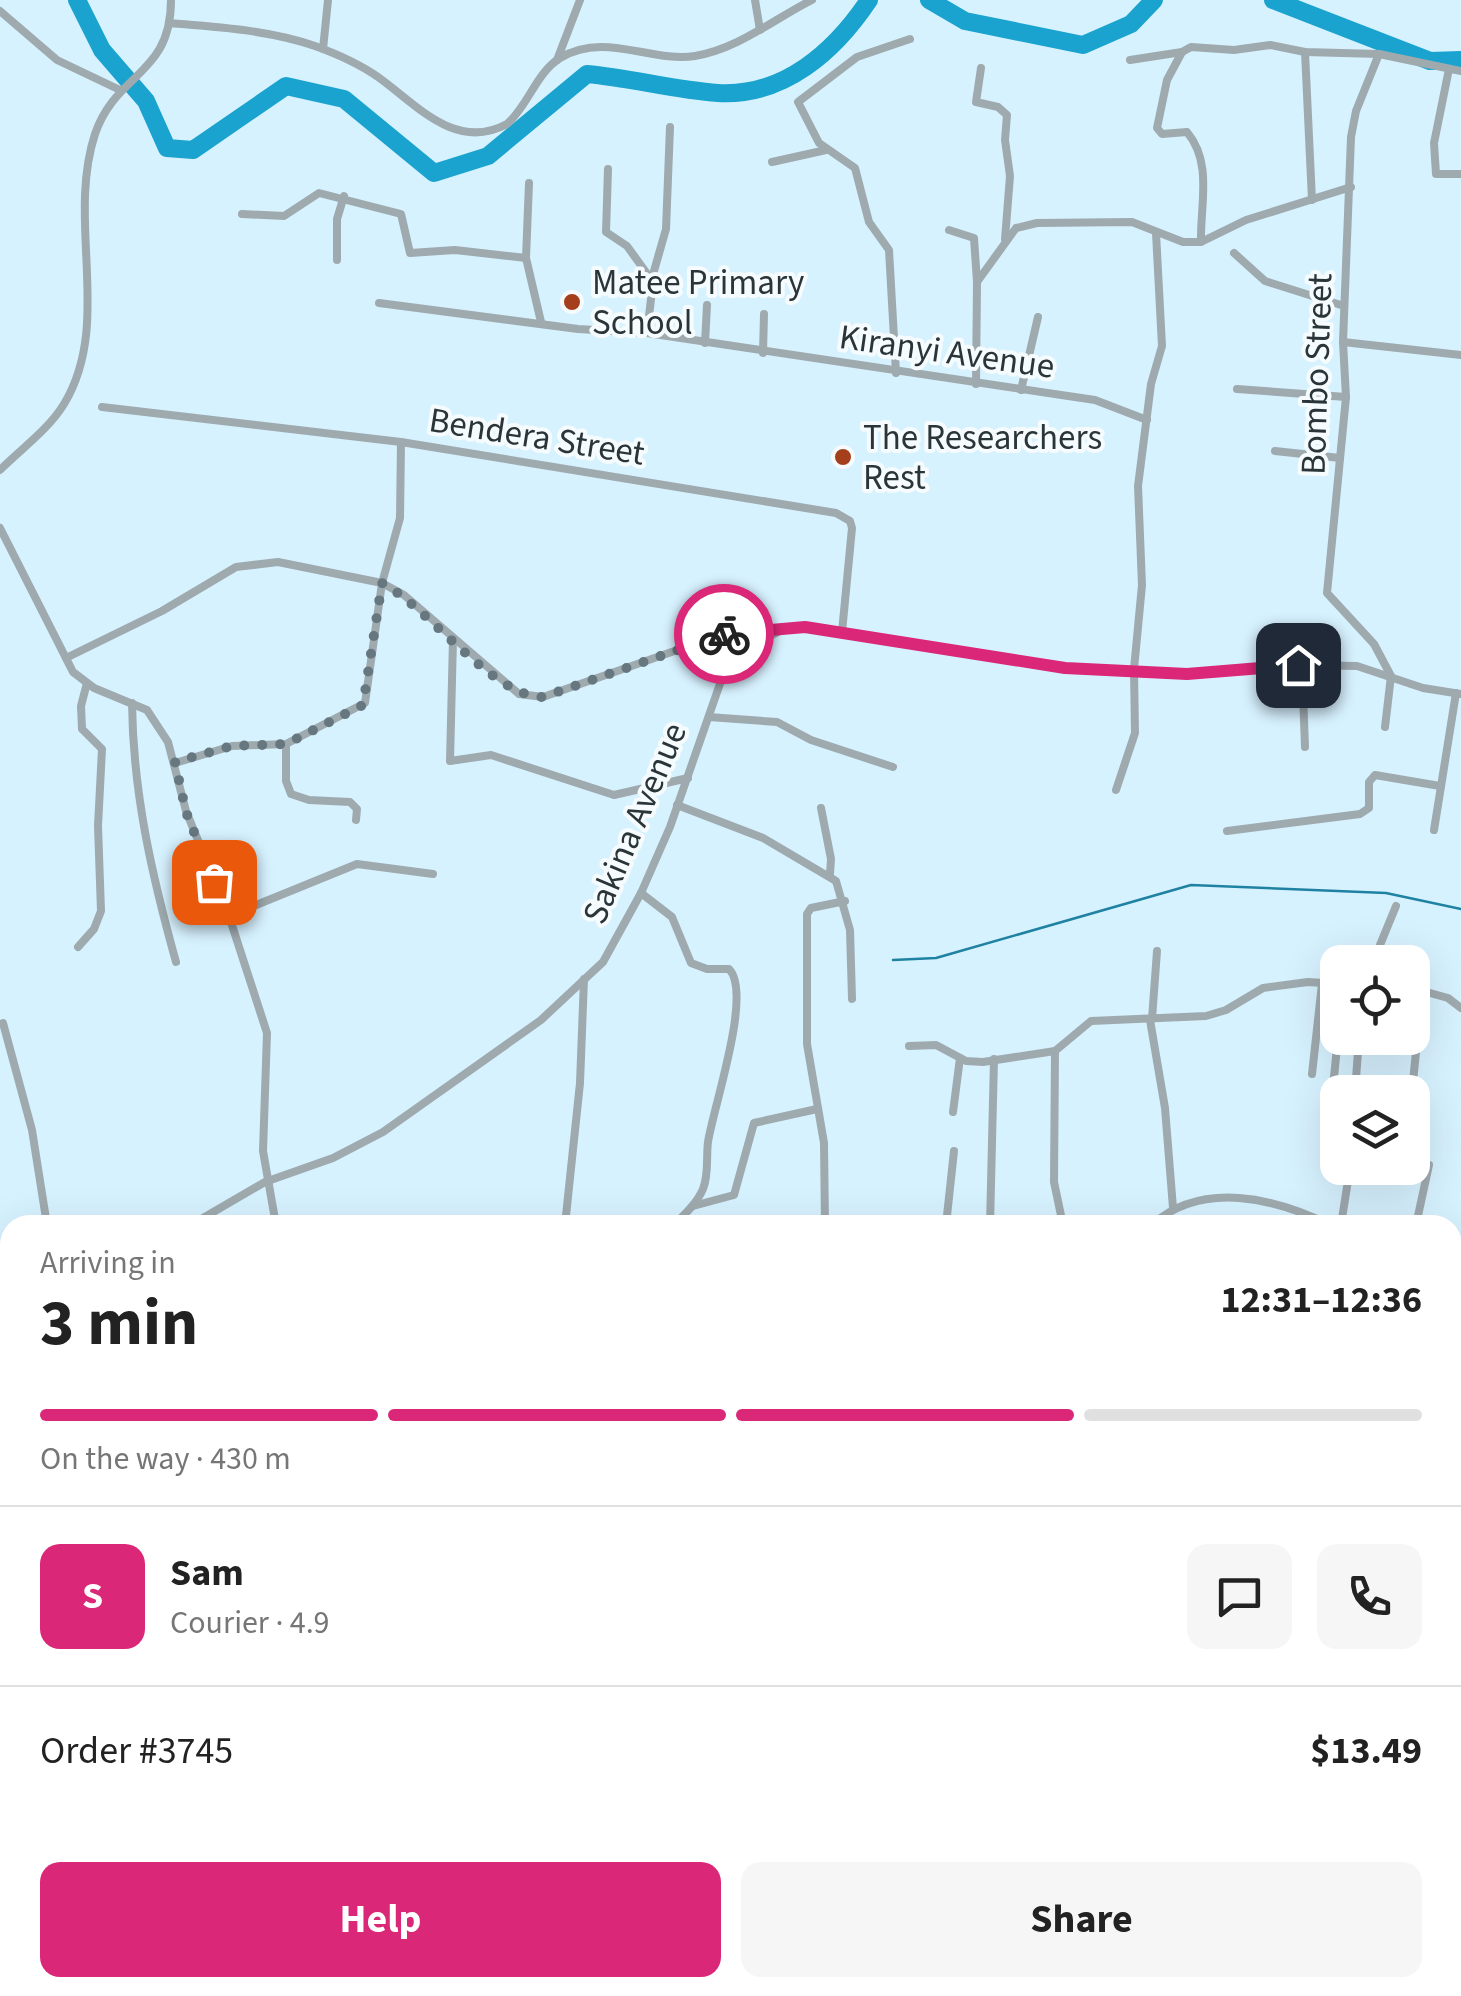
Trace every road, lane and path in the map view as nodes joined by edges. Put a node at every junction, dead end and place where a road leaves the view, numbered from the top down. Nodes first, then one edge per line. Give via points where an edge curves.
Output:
1 (171, 0) edge
2 (328, 0) edge
3 (580, 0) edge
4 (755, 0) edge
5 (812, 0) edge
6 (0, 10) edge
7 (169, 23) junction
8 (760, 30) junction
9 (910, 39) dead end
10 (323, 49) junction
11 (1182, 52) junction
12 (1305, 52) junction
13 (1378, 54) junction
14 (557, 60) junction
15 (1130, 60) dead end
16 (981, 68) dead end
17 (1449, 69) junction
18 (1461, 72) edge
19 (120, 90) junction
20 (670, 127) dead end
21 (826, 150) junction
22 (772, 162) dead end
23 (608, 169) dead end
24 (1461, 174) edge
25 (529, 184) dead end
26 (1351, 187) junction
27 (344, 196) junction
28 (1312, 200) junction
29 (242, 214) dead end
30 (949, 230) dead end
31 (1156, 234) junction
32 (1005, 238) junction
33 (1201, 242) junction
34 (1234, 253) dead end
35 (526, 258) junction
36 (337, 260) dead end
37 (652, 278) junction
38 (977, 282) junction
39 (379, 303) dead end
40 (707, 305) dead end
41 (1344, 306) junction
42 (764, 314) dead end
43 (1038, 318) dead end
44 (541, 322) junction
45 (647, 333) junction
46 (705, 342) junction
47 (1343, 342) junction
48 (763, 352) junction
49 (1461, 355) edge
50 (896, 373) junction
51 (976, 384) junction
52 (1236, 389) dead end
53 (1021, 390) junction
54 (1346, 397) junction
55 (102, 407) dead end
56 (1147, 420) junction
57 (401, 442) junction
58 (1275, 451) dead end
59 (1340, 458) junction
60 (0, 470) edge
61 (0, 528) edge
62 (382, 583) junction
63 (784, 628) junction
64 (842, 632) junction
65 (453, 639) junction
66 (66, 658) junction
67 (1302, 665) junction
68 (1134, 669) junction
69 (1391, 676) junction
70 (87, 683) junction
71 (1458, 694) edge
72 (132, 703) junction
73 (709, 716) junction
74 (1386, 727) dead end
75 (286, 744) junction
76 (1305, 747) dead end
77 (175, 762) junction
78 (893, 767) dead end
79 (688, 778) junction
80 (1440, 786) junction
81 (1116, 790) dead end
82 (677, 805) junction
83 (821, 808) dead end
84 (356, 820) dead end
85 (1434, 830) dead end
86 (1227, 831) dead end
87 (432, 874) dead end
88 (830, 874) junction
89 (641, 893) junction
90 (845, 901) junction
91 (1396, 906) dead end
92 (228, 916) junction
93 (1380, 945) edge
94 (78, 947) dead end
95 (1157, 951) dead end
96 (176, 962) dead end
97 (584, 979) junction
98 (1320, 984) edge
99 (1430, 993) edge
100 (852, 998) dead end
101 (1320, 1002) edge
102 (1461, 1008) edge
103 (1151, 1020) junction
104 (3, 1023) dead end
105 (908, 1046) dead end
106 (1055, 1051) junction
107 (960, 1058) junction
108 (994, 1059) junction
109 (1312, 1074) dead end
110 (817, 1109) junction
111 (953, 1112) dead end
112 (954, 1151) dead end
113 (265, 1182) junction
114 (1347, 1185) edge
115 (1425, 1185) edge
116 (692, 1206) junction
117 (1173, 1208) junction
118 (45, 1215) edge
119 (208, 1215) edge
120 (273, 1215) edge
121 (566, 1215) edge
122 (683, 1215) edge
123 (825, 1215) edge
124 (947, 1215) edge
125 (990, 1215) edge
126 (1061, 1215) edge
127 (1164, 1215) edge
128 (1308, 1215) edge
129 (1343, 1215) edge
130 (1418, 1215) edge

1 - 7 street
2 - 10 street
3 - 14 street
4 - 8 street
5 - 8 street
6 - 19 street via 56,60
7 - 10 street via 258,32
7 - 19 street via 156,61
8 - 14 street via 700,56 630,47
9 - 21 street via 857,56 802,94 803,116
10 - 14 street via 370,71 438,123 473,132 507,124
11 - 12 street via 1264,45
11 - 15 street
11 - 33 street via 1167,80 1158,122 1162,134 1190,135 1204,167
12 - 13 street
12 - 28 street
13 - 17 street
13 - 26 street, Bombo Street via 1353,124
16 - 32 street via 976,102 1007,115
17 - 18 street
17 - 24 street via 1434,143 1436,174
19 - 60 street via 101,119 86,176 88,317 78,374 63,407
20 - 37 street via 666,228
21 - 22 street
21 - 50 street via 855,168 869,222 889,250
23 - 37 street via 606,232
25 - 35 street
26 - 28 street
26 - 41 street, Bombo Street
27 - 29 street via 319,192 284,216
27 - 35 street via 401,214 410,253 466,250
27 - 36 street
28 - 33 street
30 - 38 street via 974,238
31 - 32 street via 1132,222 1037,223
31 - 33 street
31 - 56 street via 1162,346
32 - 38 street via 1000,256
34 - 41 street via 1265,281
35 - 44 street
37 - 45 street
38 - 51 street
39 - 44 street, Kiranyi Avenue
40 - 46 street
41 - 47 street, Bombo Street
42 - 48 street
43 - 53 street
44 - 45 street, Kiranyi Avenue
45 - 46 street, Kiranyi Avenue
46 - 48 street, Kiranyi Avenue
47 - 49 street
47 - 54 street, Bombo Street
48 - 50 street, Kiranyi Avenue
50 - 51 street, Kiranyi Avenue
51 - 53 street, Kiranyi Avenue
52 - 54 street
53 - 56 street, Kiranyi Avenue via 1096,400
54 - 59 street, Bombo Street
55 - 57 street, Bendera Street
56 - 68 street via 1138,486 1142,585
57 - 62 street via 400,518
57 - 64 street, Bendera Street via 844,516 852,528
58 - 59 street
59 - 69 street, Bombo Street via 1327,593 1374,644
61 - 66 street
62 - 65 street
62 - 66 street via 278,562 247,564
62 - 75 street via 366,703
63 - 64 street
63 - 65 street via 723,634 543,697 519,694
63 - 73 street, Sakina Avenue via 735,660
64 - 68 street via 1065,668
65 - 79 street via 450,761 491,755 614,795
66 - 70 street
67 - 68 street via 1187,674
67 - 69 street via 1357,666
67 - 76 street
68 - 81 street via 1136,733
69 - 71 street
69 - 74 street
70 - 72 street
70 - 94 street via 82,728 102,749 101,911
71 - 80 street
72 - 77 street via 152,716
72 - 96 street via 133,770 145,844
73 - 78 street via 777,722
73 - 79 street, Sakina Avenue
75 - 77 street via 232,746
75 - 84 street via 291,794 350,802
77 - 92 street via 186,812
79 - 82 street, Sakina Avenue
80 - 85 street
80 - 86 street via 1374,776 1368,808 1360,814
82 - 88 street via 763,838
82 - 89 street, Sakina Avenue
83 - 88 street
87 - 92 street via 357,864
88 - 90 street
89 - 97 street, Sakina Avenue via 603,962
89 - 116 street via 672,917 691,964 729,969 737,980 706,1180
90 - 100 street
90 - 110 street via 807,914 807,1044
91 - 93 street
92 - 113 street via 268,1033
95 - 103 street
97 - 113 street, Sakina Avenue via 541,1020 384,1132
97 - 121 street
98 - 103 street via 1263,988 1218,1014
99 - 102 street
101 - 109 street
103 - 106 street via 1091,1021
103 - 117 street
104 - 118 street via 32,1130
105 - 107 street via 936,1045
106 - 108 street
106 - 126 street via 1054,1182
107 - 108 street
107 - 111 street
108 - 125 street
110 - 116 street via 754,1123 734,1194
110 - 123 street
112 - 124 street
113 - 119 street, Sakina Avenue
113 - 120 street
114 - 129 street
115 - 130 street
116 - 122 street
117 - 127 street
117 - 128 street via 1212,1197

